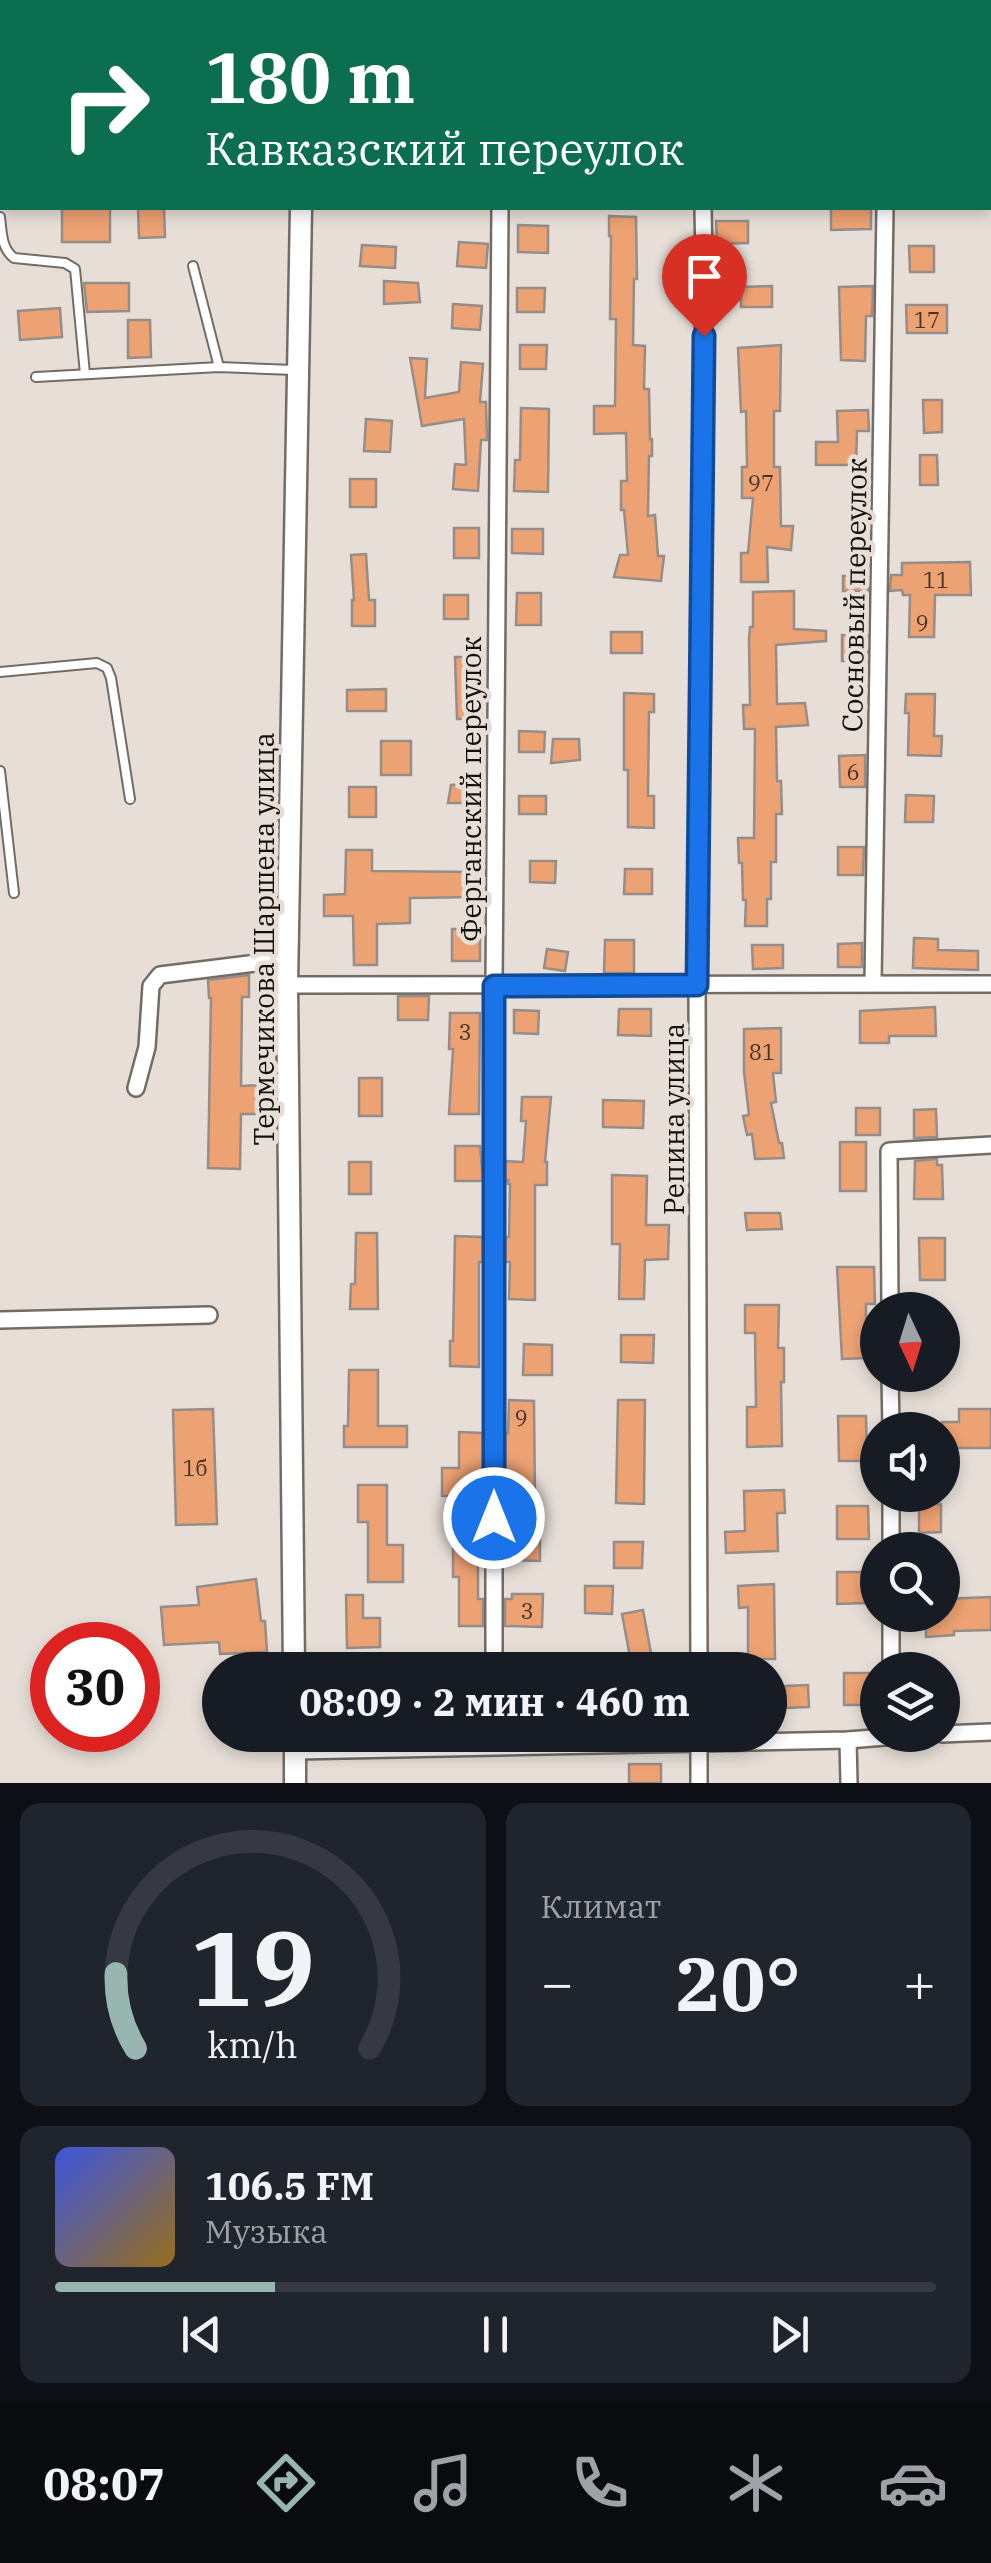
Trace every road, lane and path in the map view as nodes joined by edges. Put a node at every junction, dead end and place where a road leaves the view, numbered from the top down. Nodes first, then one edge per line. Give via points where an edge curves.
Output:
1 (301, 210) edge
2 (500, 210) edge
3 (703, 210) edge
4 (886, 210) edge
5 (0, 216) edge
6 (193, 266) dead end
7 (219, 366) junction
8 (298, 370) junction
9 (85, 374) junction
10 (36, 377) dead end
11 (0, 672) edge
12 (0, 771) edge
13 (130, 800) dead end
14 (14, 893) dead end
15 (288, 960) junction
16 (873, 983) junction
17 (991, 984) edge
18 (287, 985) junction
19 (697, 985) junction
20 (494, 986) junction
21 (136, 1088) dead end
22 (991, 1145) edge
23 (890, 1292) edge
24 (210, 1316) dead end
25 (0, 1320) edge
26 (294, 1652) edge
27 (494, 1652) edge
28 (698, 1652) edge
29 (991, 1732) edge
30 (960, 1733) edge
31 (787, 1739) edge
32 (860, 1739) edge
33 (848, 1740) junction
34 (295, 1752) edge
35 (699, 1752) edge
36 (296, 1783) edge
37 (699, 1783) edge
38 (849, 1783) edge

1 - 8 street, Термечикова Шаршена улица
2 - 20 street, Ферганский переулок
3 - 19 street, Репина улица
4 - 16 street, Сосновый переулок
5 - 9 lane via 4,245 14,258 75,269
6 - 7 lane
7 - 8 lane
7 - 9 lane
8 - 15 street, Термечикова Шаршена улица
9 - 10 lane
11 - 13 lane via 97,663 107,668
12 - 14 lane
15 - 18 street, Термечикова Шаршена улица
15 - 21 street via 154,978
16 - 17 street
16 - 19 street
18 - 20 street
18 - 26 street, Термечикова Шаршена улица
19 - 20 street
19 - 28 street, Репина улица
20 - 27 street, Ферганский переулок
22 - 23 street via 890,1151
24 - 25 street
29 - 30 street
31 - 33 street
32 - 33 street
33 - 38 street
34 - 36 street
35 - 37 street

